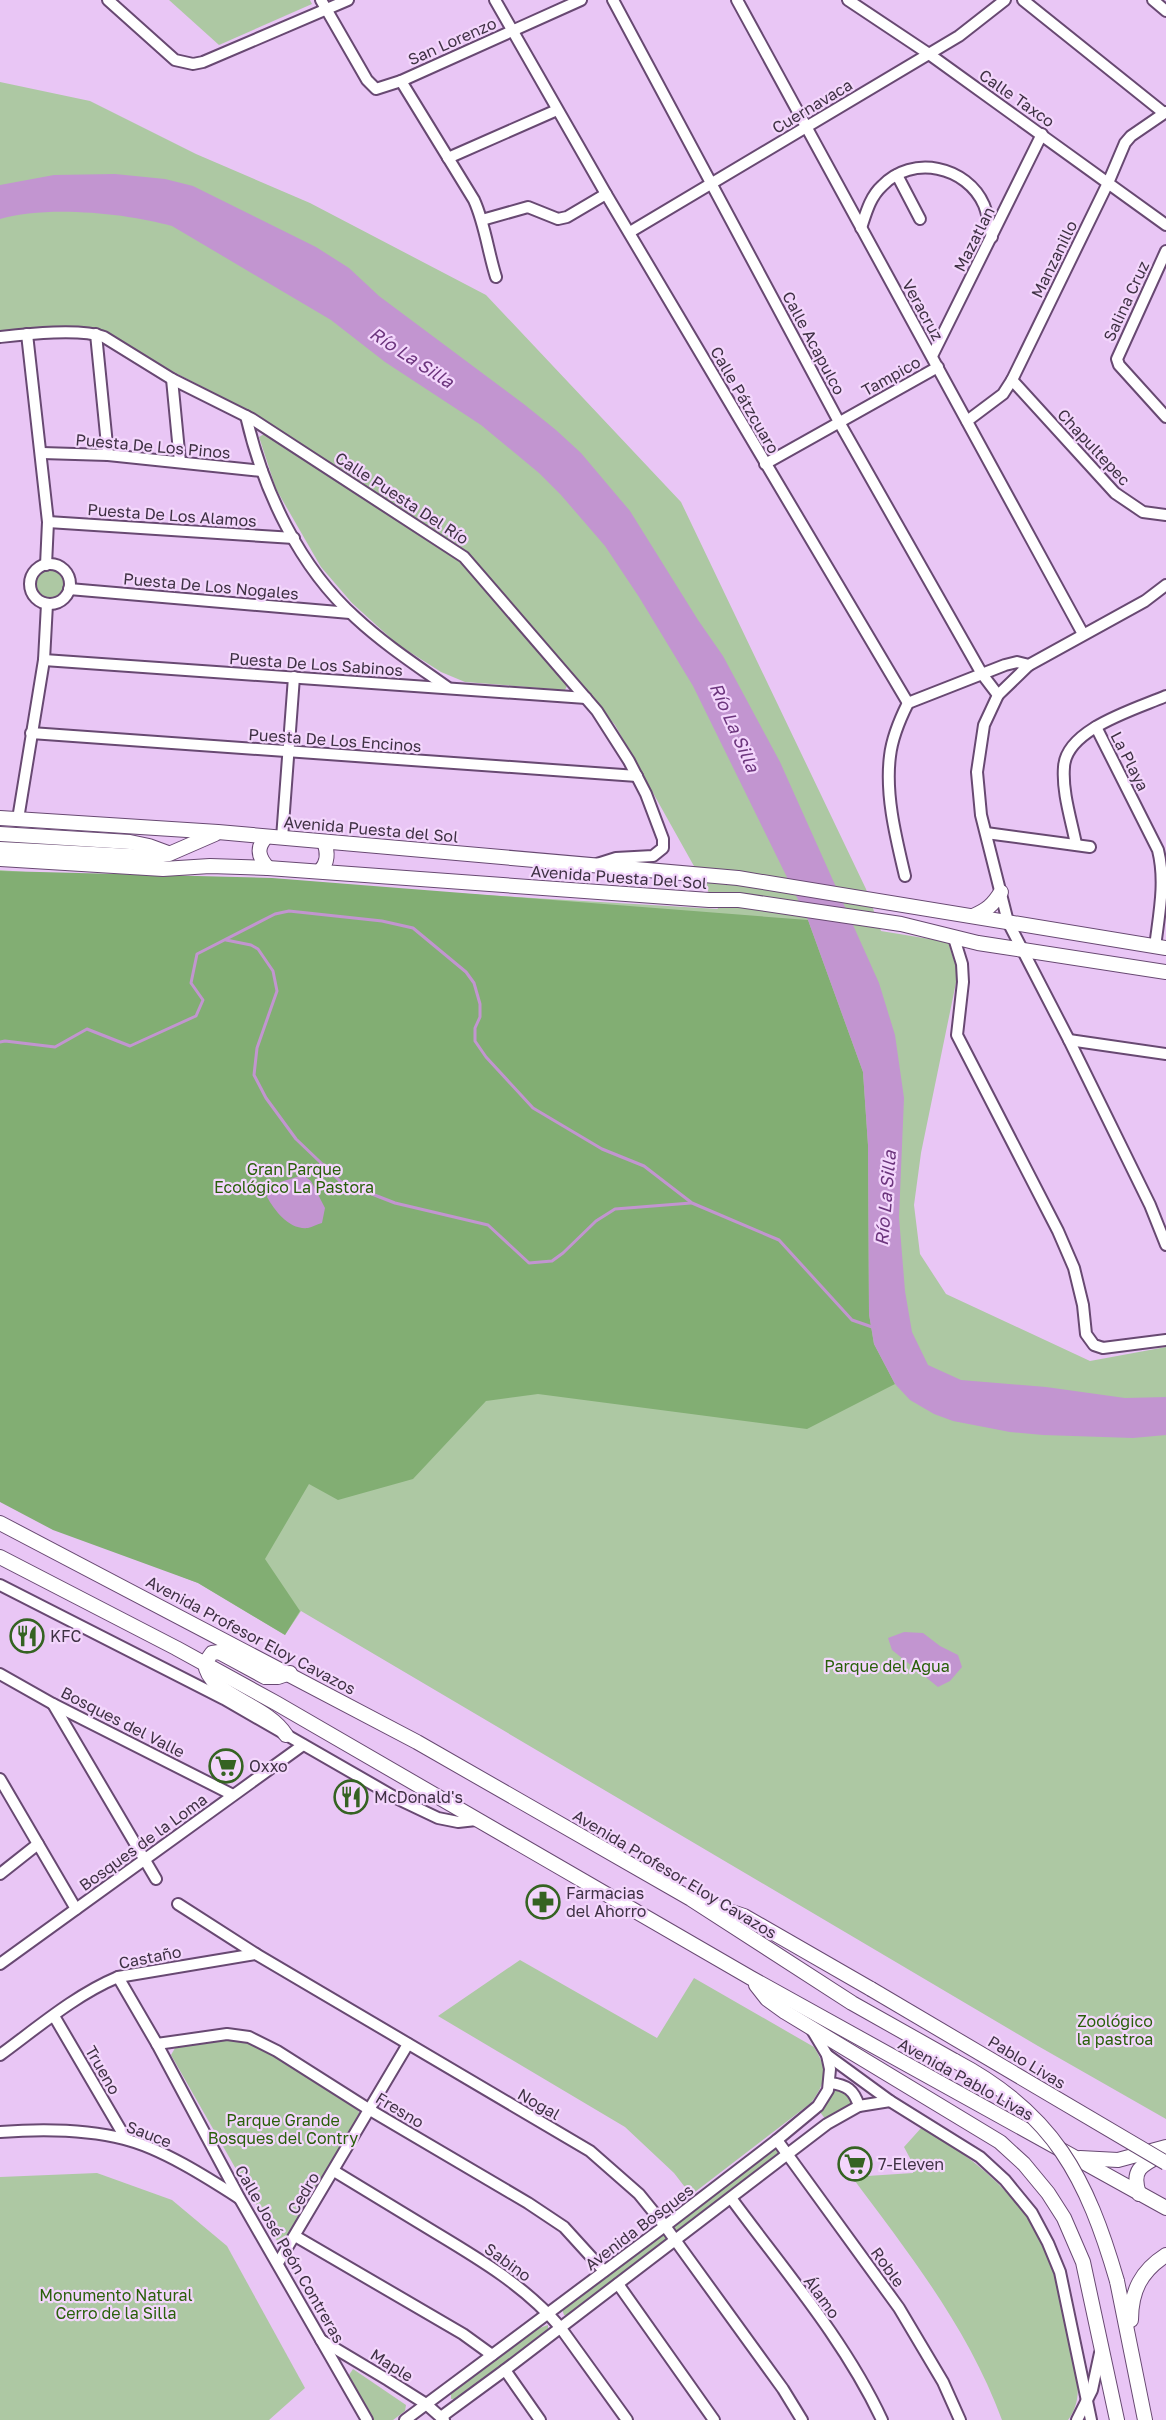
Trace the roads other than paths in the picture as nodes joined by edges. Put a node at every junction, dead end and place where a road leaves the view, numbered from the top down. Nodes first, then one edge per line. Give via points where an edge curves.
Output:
1 (108, 0) edge
2 (348, 0) edge
3 (495, 0) edge
4 (581, 0) edge
5 (613, 0) edge
6 (737, 0) edge
7 (848, 0) edge
8 (1005, 0) edge
9 (1023, 0) edge
10 (1153, 0) edge
11 (324, 5) edge
12 (1166, 11) edge
13 (512, 30) junction
14 (929, 54) junction
15 (401, 81) junction
16 (557, 110) junction
17 (1165, 112) edge
18 (807, 127) junction
19 (1042, 134) junction
20 (448, 158) junction
21 (897, 176) junction
22 (712, 183) junction
23 (1108, 183) junction
24 (606, 194) junction
25 (920, 219) dead end
26 (482, 220) junction
27 (1166, 225) edge
28 (861, 228) junction
29 (630, 232) junction
30 (992, 237) junction
31 (1166, 251) edge
32 (496, 277) dead end
33 (27, 334) junction
34 (96, 334) junction
35 (0, 336) edge
36 (932, 356) junction
37 (938, 367) junction
38 (172, 379) junction
39 (1012, 380) junction
40 (246, 416) junction
41 (1166, 417) edge
42 (967, 421) junction
43 (840, 422) junction
44 (42, 453) junction
45 (108, 455) junction
46 (180, 462) junction
47 (765, 464) junction
48 (262, 471) junction
49 (1166, 515) edge
50 (48, 522) junction
51 (294, 538) junction
52 (46, 565) junction
53 (1166, 585) edge
54 (69, 590) junction
55 (47, 604) junction
56 (350, 612) junction
57 (1083, 634) junction
58 (44, 660) junction
59 (1029, 664) junction
60 (982, 674) junction
61 (294, 677) junction
62 (449, 688) junction
63 (998, 695) junction
64 (1166, 696) edge
65 (586, 698) junction
66 (908, 703) junction
67 (1096, 727) junction
68 (31, 733) junction
69 (288, 752) junction
70 (637, 776) junction
71 (0, 818) edge
72 (18, 819) junction
73 (218, 832) junction
74 (986, 833) junction
75 (0, 834) edge
76 (266, 837) junction
77 (282, 838) junction
78 (324, 842) junction
79 (1076, 844) junction
80 (1090, 847) dead end
81 (0, 849) edge
82 (169, 854) junction
83 (0, 859) edge
84 (594, 865) junction
85 (210, 866) junction
86 (268, 868) junction
87 (320, 871) junction
88 (905, 876) dead end
89 (1000, 892) junction
90 (973, 916) junction
91 (1008, 922) junction
92 (954, 938) junction
93 (1160, 948) edge
94 (1021, 949) junction
95 (1166, 972) edge
96 (1069, 1040) junction
97 (1166, 1054) edge
98 (1166, 1245) edge
99 (1166, 1340) edge
100 (0, 1522) edge
101 (0, 1557) edge
102 (0, 1584) edge
103 (205, 1663) junction
104 (290, 1673) junction
105 (0, 1674) edge
106 (53, 1704) junction
107 (286, 1735) junction
108 (303, 1745) junction
109 (0, 1781) edge
110 (233, 1795) junction
111 (476, 1820) junction
112 (38, 1844) junction
113 (145, 1860) junction
114 (0, 1874) edge
115 (156, 1879) dead end
116 (691, 1899) junction
117 (178, 1904) dead end
118 (76, 1909) junction
119 (256, 1954) junction
120 (0, 1964) edge
121 (118, 1977) junction
122 (751, 1978) junction
123 (54, 2016) junction
124 (810, 2027) junction
125 (157, 2044) junction
126 (408, 2044) junction
127 (0, 2055) edge
128 (828, 2055) junction
129 (830, 2082) junction
130 (890, 2101) junction
131 (859, 2106) junction
132 (370, 2110) junction
133 (0, 2132) edge
134 (126, 2139) junction
135 (777, 2140) junction
136 (1166, 2147) edge
137 (1166, 2153) edge
138 (787, 2154) junction
139 (1075, 2157) junction
140 (1166, 2163) edge
141 (334, 2171) junction
142 (1139, 2194) junction
143 (731, 2198) junction
144 (240, 2199) junction
145 (1166, 2208) edge
146 (665, 2226) junction
147 (295, 2236) junction
148 (676, 2240) junction
149 (1166, 2255) edge
150 (278, 2263) junction
151 (604, 2271) junction
152 (618, 2284) junction
153 (549, 2314) junction
154 (560, 2327) junction
155 (321, 2340) junction
156 (1130, 2346) junction
157 (1101, 2347) junction
158 (492, 2355) junction
159 (505, 2370) junction
160 (1087, 2402) junction
161 (426, 2404) junction
162 (442, 2418) edge
163 (367, 2420) edge
164 (405, 2420) edge
165 (540, 2420) edge
166 (627, 2420) edge
167 (714, 2420) edge
168 (802, 2420) edge
169 (882, 2420) edge
170 (960, 2420) edge
171 (1077, 2420) edge
172 (1091, 2420) edge
173 (1117, 2420) edge
174 (1145, 2420) edge

1 - 11 street via 175,60 193,64
2 - 11 street
3 - 13 street, Calle Pátzcuaro
4 - 13 street, San Lorenzo
5 - 22 street, Calle Acapulco
6 - 18 street, Veracruz
7 - 14 street, Calle Taxco
8 - 14 street, Cuernavaca
9 - 17 street
10 - 12 street
11 - 15 street, San Lorenzo via 373,88
13 - 15 street, San Lorenzo
13 - 16 street, Calle Pátzcuaro
14 - 18 street, Cuernavaca
14 - 19 street, Calle Taxco
15 - 20 street
16 - 20 street
16 - 24 street, Calle Pátzcuaro
17 - 23 street, Manzanillo via 1125,143
18 - 22 street, Cuernavaca
18 - 28 street, Veracruz
19 - 23 street, Calle Taxco
19 - 30 street, Mazatlan
20 - 26 street
21 - 25 street
21 - 28 street via 873,196
21 - 30 street via 928,167 965,180 984,206
22 - 29 street, Cuernavaca
22 - 43 street, Calle Acapulco
23 - 27 street, Calle Taxco
23 - 39 street, Manzanillo
24 - 26 street via 558,219 528,207
24 - 29 street, Calle Pátzcuaro
26 - 32 street
28 - 36 street, Veracruz
29 - 47 street, Calle Pátzcuaro
30 - 36 street, Mazatlan
31 - 41 street, Salina Cruz via 1117,359
33 - 34 street
33 - 35 street
33 - 44 street
34 - 38 street, Calle Puesta Del Río
34 - 45 street
36 - 37 street, Veracruz
37 - 42 street, Veracruz
37 - 43 street, Tampico
38 - 40 street, Calle Puesta Del Río
38 - 46 street
39 - 42 street, Manzanillo via 1003,394
39 - 49 street, Chapultepec via 1115,494 1143,512
40 - 48 street
40 - 65 street, Calle Puesta Del Río via 464,557
42 - 57 street, Veracruz
43 - 47 street, Tampico
43 - 60 street, Calle Acapulco
44 - 45 street, Puesta De Los Pinos
44 - 50 street
45 - 46 street, Puesta De Los Pinos
46 - 48 street, Puesta De Los Pinos
47 - 66 street, Calle Pátzcuaro
48 - 51 street
50 - 51 street, Puesta De Los Alamos
50 - 52 street
51 - 56 street
52 - 54 street via 57,566 66,573
52 - 55 street via 34,572 30,583 33,595
53 - 57 street via 1145,601
54 - 55 street via 58,603
54 - 56 street, Puesta De Los Nogales
55 - 58 street
56 - 62 street
57 - 59 street
58 - 61 street, Puesta De Los Sabinos
58 - 68 street
59 - 60 street via 1011,663
59 - 63 street
60 - 63 street, Calle Acapulco
60 - 66 street
61 - 62 street, Puesta De Los Sabinos
61 - 69 street
62 - 65 street, Puesta De Los Sabinos
63 - 74 street via 984,725 977,772
64 - 67 street
65 - 70 street, Calle Puesta Del Río
66 - 88 street via 890,755 891,796
67 - 79 street via 1071,746 1064,765 1064,787
67 - 93 street, La Playa via 1158,850 1164,880
68 - 69 street, Puesta De Los Encinos
68 - 72 street
69 - 70 street, Puesta De Los Encinos
69 - 77 street
70 - 84 street, Calle Puesta Del Río via 657,822 663,848 653,856 616,858
71 - 72 main road, Avenida Puesta del Sol
72 - 73 main road, Avenida Puesta del Sol
73 - 76 main road, Avenida Puesta del Sol
73 - 82 main road
74 - 79 street
74 - 89 street
75 - 82 main road via 130,842
76 - 77 main road, Avenida Puesta del Sol
76 - 86 main road via 259,850
77 - 78 main road, Avenida Puesta del Sol
78 - 84 main road, Avenida Puesta del Sol
78 - 87 main road via 327,854
79 - 80 street
81 - 82 main road via 149,857
82 - 85 main road
83 - 85 main road via 163,869
84 - 90 main road, Avenida Puesta del Sol via 738,878
85 - 86 main road, Avenida Puesta Del Sol
86 - 87 main road, Avenida Puesta Del Sol
87 - 92 main road, Avenida Puesta Del Sol via 739,900 901,924
89 - 90 main road via 995,903
89 - 91 street
90 - 91 main road
91 - 93 main road
91 - 94 street
92 - 94 main road, Avenida Puesta Del Sol
92 - 99 street via 963,982 957,1035 1062,1240 1074,1268 1086,1334 1094,1345 1103,1348
94 - 95 main road, Avenida Puesta Del Sol
94 - 96 street
96 - 97 street
96 - 98 street
100 - 104 main road, Avenida Profesor Eloy Cavazos
101 - 103 main road
102 - 107 street
103 - 104 main road via 212,1653 219,1652 265,1677
103 - 107 main road via 217,1686 267,1714
103 - 111 main road
104 - 116 main road, Avenida Profesor Eloy Cavazos
105 - 106 street, Bosques del Valle
106 - 110 street, Bosques del Valle
106 - 113 street
107 - 108 street
108 - 110 street, Bosques de la Loma
108 - 111 street via 438,1818
109 - 112 street
110 - 113 street, Bosques de la Loma
111 - 122 main road
112 - 114 street
112 - 118 street
113 - 115 street
113 - 118 street, Bosques de la Loma
116 - 140 main road, Pablo Livas, bridge via 744,1916
116 - 156 main road, Avenida Profesor Eloy Cavazos, bridge via 852,2003 978,2073 1035,2119 1068,2160 1093,2207 1117,2282
117 - 119 street, Nogal
118 - 120 street, Bosques de la Loma
119 - 121 street, Castaño
119 - 126 street, Nogal
121 - 123 street, Castaño
121 - 125 street, Calle José Peón Contreras
122 - 124 main road via 767,1999
122 - 139 main road, Avenida Pablo Livas
123 - 127 street, Castaño
123 - 134 street, Trueno
124 - 128 street
124 - 157 main road via 970,2122 1023,2164 1064,2218 1074,2240 1083,2262
125 - 132 street, Fresno via 226,2034 249,2037
125 - 144 street, Calle José Peón Contreras
126 - 132 street, Cedro
126 - 146 street, Nogal via 590,2151 639,2194
128 - 129 street
128 - 130 street
129 - 131 street via 848,2087
129 - 135 street, Avenida Bosques via 818,2106
130 - 131 street, Avenida Bosques
130 - 160 street via 980,2157 1018,2193 1032,2213 1060,2272
131 - 138 street, Avenida Bosques via 837,2117
132 - 141 street, Cedro
132 - 151 street, Fresno via 564,2227
133 - 134 street, Sauce via 58,2131
134 - 144 street, Sauce via 204,2175
135 - 138 street, Roble
135 - 146 street, Avenida Bosques
136 - 139 main road via 1118,2160
137 - 142 main road via 1137,2172
138 - 143 street, Avenida Bosques
138 - 170 street, Roble via 899,2308 943,2382
139 - 142 main road, Avenida Pablo Livas
141 - 147 street, Cedro
141 - 153 street, Sabino via 481,2260
142 - 145 main road, Avenida Pablo Livas
143 - 148 street, Avenida Bosques
143 - 169 street, Álamo via 840,2347
144 - 150 street, Calle José Peón Contreras
146 - 148 street, Nogal
146 - 151 street, Avenida Bosques
147 - 150 street, Cedro
147 - 158 street
148 - 152 street, Avenida Bosques
148 - 168 street, Nogal
149 - 156 main road via 1145,2272 1135,2289
150 - 155 street, Calle José Peón Contreras
151 - 153 street, Avenida Bosques
152 - 154 street, Avenida Bosques
152 - 167 street
153 - 154 street, Sabino
153 - 158 street, Avenida Bosques
154 - 159 street, Avenida Bosques
154 - 166 street, Sabino
155 - 161 street, Maple
155 - 163 street, Calle José Peón Contreras
156 - 174 main road, Avenida Profesor Eloy Cavazos
157 - 160 street
157 - 173 main road
158 - 161 street, Avenida Bosques
159 - 162 street, Avenida Bosques
159 - 165 street
160 - 171 street
160 - 172 street
161 - 162 street, Maple
161 - 164 street, Avenida Bosques

